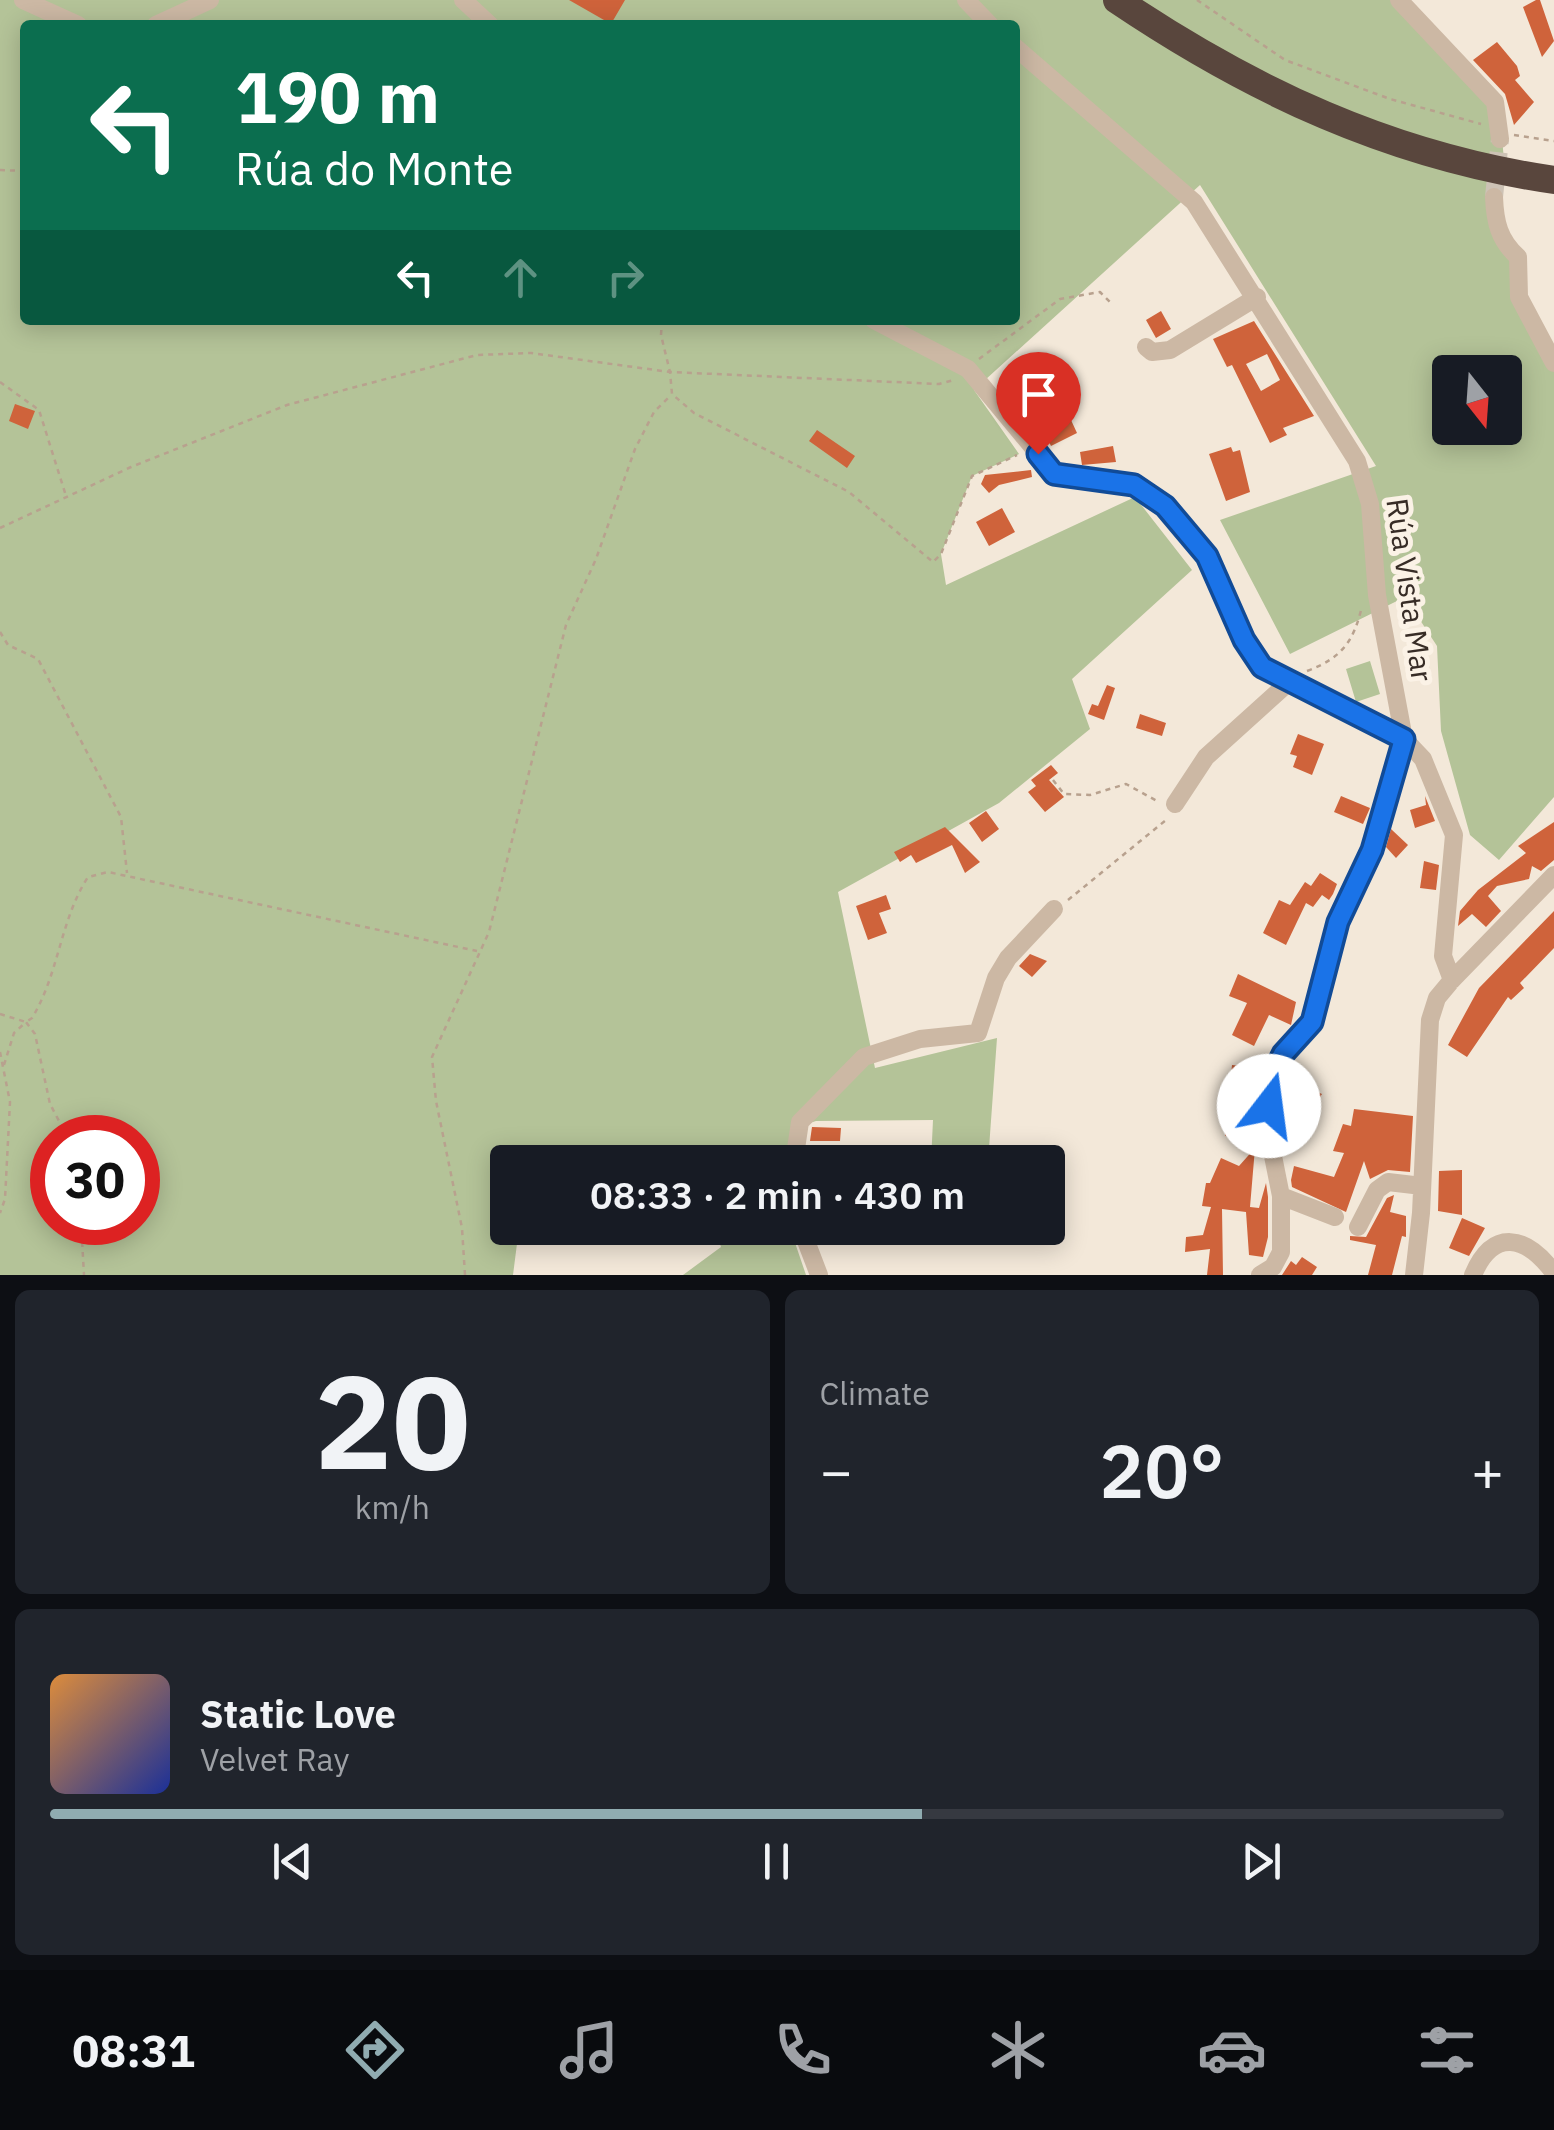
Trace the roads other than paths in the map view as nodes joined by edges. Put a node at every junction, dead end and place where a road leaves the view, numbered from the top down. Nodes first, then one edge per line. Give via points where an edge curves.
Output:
1 (23, 0) edge
2 (210, 0) edge
3 (463, 0) edge
4 (966, 0) edge
5 (1117, 0) edge
6 (1399, 0) edge
7 (67, 20) edge
8 (167, 20) edge
9 (485, 20) edge
10 (985, 20) edge
11 (1020, 51) edge
12 (1500, 139) tunnel mouth
13 (1554, 180) edge
14 (1494, 198) tunnel mouth
15 (1257, 297) junction
16 (884, 325) edge
17 (1146, 347) dead end
18 (1554, 362) edge
19 (1289, 682) junction
20 (1404, 739) junction
21 (1175, 804) road end
22 (1554, 875) edge
23 (1054, 910) road end
24 (1452, 980) junction
25 (797, 1145) edge
26 (1422, 1186) junction
27 (1281, 1196) junction
28 (1335, 1217) dead end
29 (1358, 1227) dead end
30 (808, 1245) edge
31 (1554, 1273) edge
32 (818, 1275) edge
33 (1260, 1275) edge
34 (1414, 1275) edge
35 (1472, 1275) edge

1 - 7 street
2 - 8 street
3 - 9 street
4 - 10 street
5 - 13 highway via 1197,54 1340,125 1464,164
6 - 12 street via 1495,102
11 - 15 street, Rúa Vista Mar via 1175,182
14 - 18 street via 1495,222 1518,257 1519,297
15 - 17 street via 1170,350
15 - 20 street, Rúa Vista Mar via 1365,479 1377,595
16 - 19 street via 968,368 1054,474 1134,485 1165,506 1207,556 1262,667
19 - 20 street
19 - 21 street via 1206,757
20 - 24 street via 1423,760 1454,835 1443,956
20 - 27 street via 1372,850 1338,922 1312,1022 1273,1074 1270,1152
22 - 24 street
23 - 25 street via 1008,958 978,1033 920,1039 864,1056 800,1122
24 - 26 street via 1430,1020
26 - 29 street via 1388,1182 1376,1190
26 - 34 street
27 - 28 street
27 - 33 street via 1281,1252
30 - 32 street
31 - 35 street via 1542,1256 1515,1243 1483,1251

